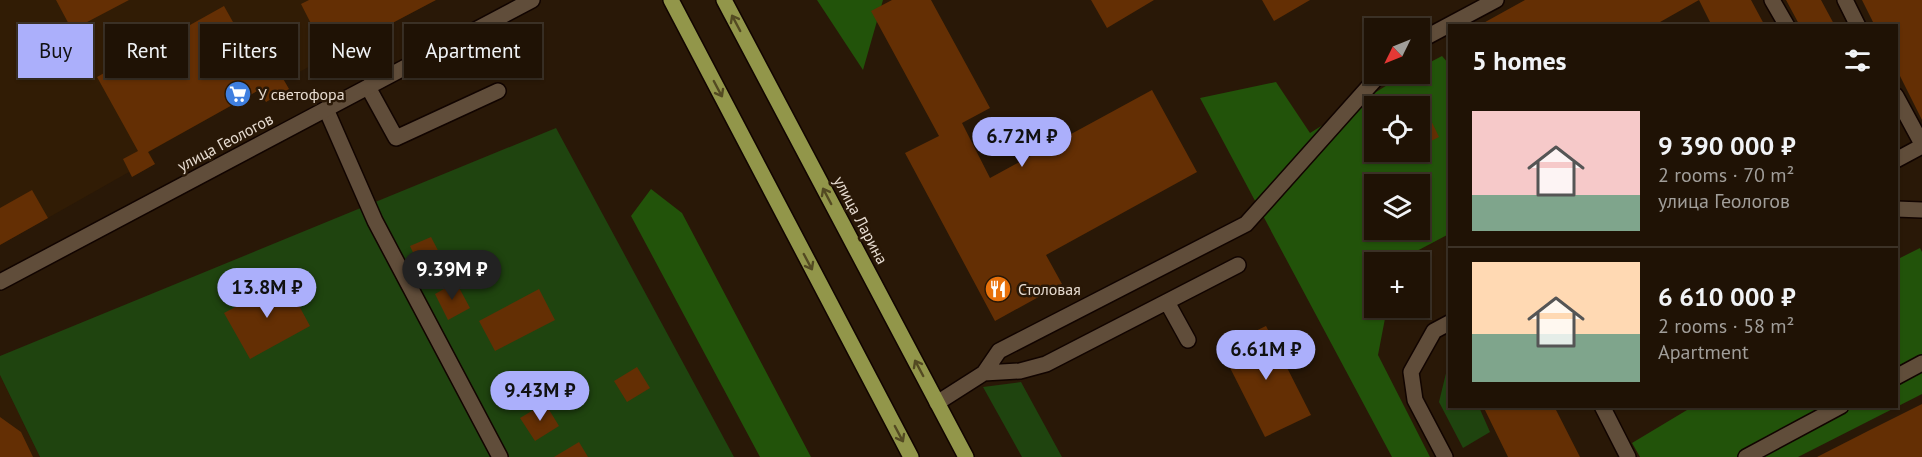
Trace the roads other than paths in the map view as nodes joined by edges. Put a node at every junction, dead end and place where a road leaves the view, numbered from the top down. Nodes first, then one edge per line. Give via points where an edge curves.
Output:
1 (532, 0) edge
2 (671, 0) edge
3 (724, 0) edge
4 (1496, 0) edge
5 (1773, 0) edge
6 (1845, 0) edge
7 (1451, 24) edge
8 (1786, 24) edge
9 (1857, 24) edge
10 (1448, 26) edge
11 (1430, 35) edge
12 (1371, 84) edge
13 (368, 87) junction
14 (498, 91) dead end
15 (1898, 100) edge
16 (326, 109) junction
17 (1922, 145) edge
18 (1898, 159) edge
19 (1898, 207) edge
20 (1922, 210) edge
21 (1238, 265) dead end
22 (0, 282) edge
23 (1167, 302) junction
24 (1448, 324) edge
25 (1188, 340) dead end
26 (1922, 363) edge
27 (984, 373) junction
28 (1898, 376) edge
29 (937, 403) junction
30 (1603, 408) edge
31 (1837, 408) edge
32 (500, 457) edge
33 (911, 457) edge
34 (966, 457) edge
35 (1445, 457) edge
36 (1628, 457) edge
37 (1746, 457) edge

1 - 13 street, улица Геологов
2 -> 33 main road
29 -> 3 main road, улица Ларина
4 - 7 street
5 - 8 street
6 - 9 street
10 - 11 street
12 - 27 street via 1246,224 999,351
13 - 14 street via 396,138
13 - 16 street, улица Геологов
15 - 17 street
16 - 22 street, улица Геологов
16 - 32 street via 375,221
17 - 18 street
19 - 20 street
21 - 23 street
23 - 25 street
23 - 27 street via 1046,364 1020,371
24 - 35 street via 1434,331 1411,372 1415,400
26 - 28 street
27 - 29 street
29 - 34 main road, улица Ларина
30 - 36 street
31 - 37 street

